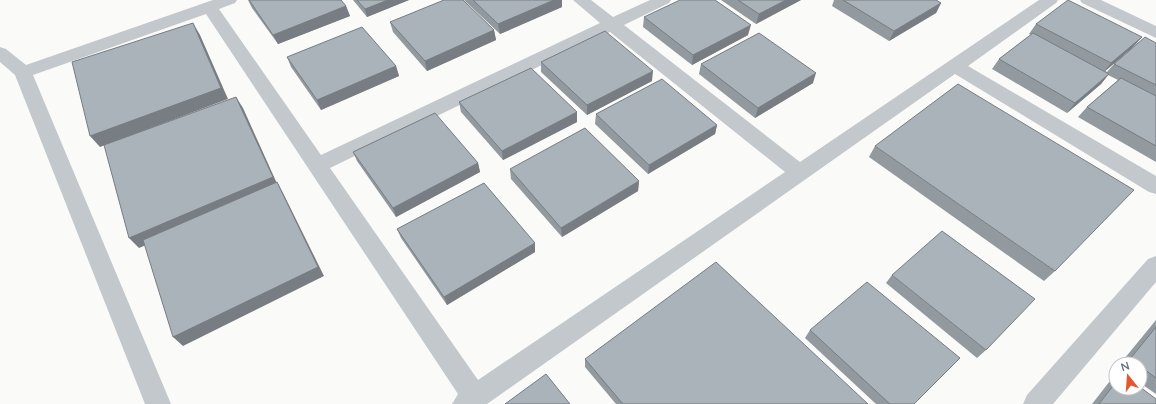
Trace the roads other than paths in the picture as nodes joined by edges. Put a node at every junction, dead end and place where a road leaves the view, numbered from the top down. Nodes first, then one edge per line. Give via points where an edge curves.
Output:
1 (581, 0) edge
2 (663, 0) edge
3 (1050, 0) edge
4 (1088, 0) edge
5 (220, 3) edge
6 (612, 24) junction
7 (1156, 33) edge
8 (0, 53) edge
9 (955, 66) junction
10 (23, 72) junction
11 (318, 165) junction
12 (800, 173) junction
13 (1156, 186) edge
14 (1156, 266) edge
15 (470, 401) edge
16 (158, 404) edge
17 (1036, 404) edge

1 - 6 street
2 - 6 street
3 - 9 street
4 - 7 street
5 - 10 street
5 - 11 street
6 - 11 street
6 - 12 street
8 - 10 street
9 - 12 street
9 - 13 street
10 - 16 street
11 - 15 street
12 - 15 street
14 - 17 street

